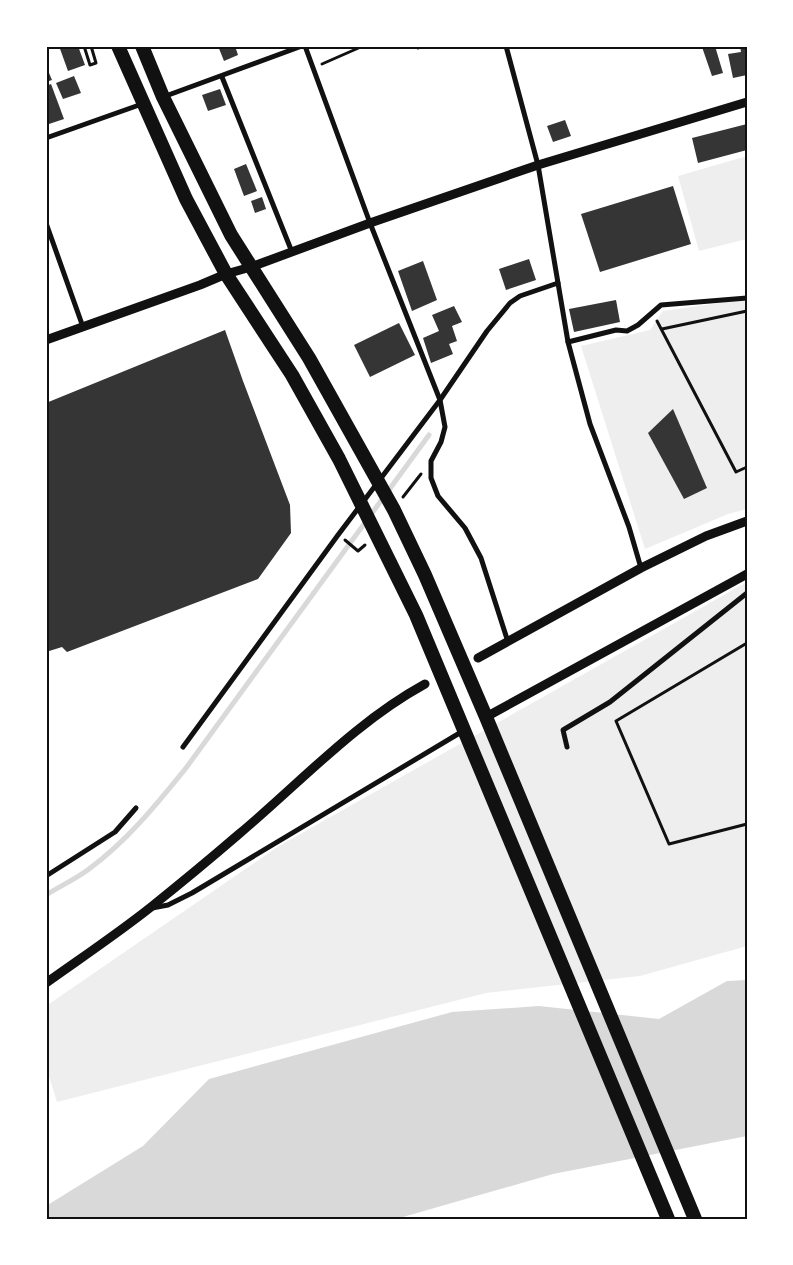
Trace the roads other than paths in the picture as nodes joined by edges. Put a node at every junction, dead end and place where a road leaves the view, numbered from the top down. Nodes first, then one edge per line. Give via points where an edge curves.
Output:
1 (118, 46) edge
2 (142, 46) edge
3 (303, 46) edge
4 (506, 46) edge
5 (222, 76) junction
6 (163, 97) junction
7 (747, 102) edge
8 (142, 104) junction
9 (46, 138) edge
10 (538, 165) junction
11 (46, 223) edge
12 (370, 223) junction
13 (292, 252) junction
14 (252, 267) junction
15 (226, 274) junction
16 (559, 284) junction
17 (747, 298) edge
18 (83, 327) junction
19 (46, 340) edge
20 (568, 342) junction
21 (440, 400) junction
22 (747, 521) edge
23 (642, 568) junction
24 (747, 574) edge
25 (747, 592) edge
26 (508, 642) junction
27 (478, 658) dead end
28 (425, 684) dead end
29 (486, 717) junction
30 (463, 730) junction
31 (182, 747) dead end
32 (567, 747) dead end
33 (136, 808) dead end
34 (46, 876) edge
35 (150, 908) junction
36 (46, 983) edge
37 (668, 1219) edge
38 (695, 1219) edge

1 - 8 highway
2 - 6 highway
3 - 5 street
3 - 12 street
4 - 10 street
5 - 6 street
5 - 13 street
6 - 14 highway via 231,235
7 - 10 street
8 - 9 street
8 - 15 highway via 186,199
10 - 12 street
10 - 16 street
11 - 18 street
12 - 13 street
12 - 21 street
13 - 14 street
14 - 15 street
14 - 29 highway via 309,358 394,510
15 - 18 street
15 - 30 highway via 292,376 339,459 416,615
16 - 20 street
16 - 21 street via 520,296 510,304 487,331
17 - 20 street via 661,305 627,331 616,330
18 - 19 street
20 - 23 street via 590,424
21 - 26 street via 445,427 431,461 431,478 438,496 465,528 481,558
21 - 31 street
22 - 23 street via 706,536
23 - 26 street
24 - 29 street
25 - 32 street via 610,702 563,730
26 - 27 street
28 - 35 street via 354,733
29 - 38 highway
30 - 35 street via 192,893 168,905
30 - 37 highway
33 - 34 street via 115,832
35 - 36 street

